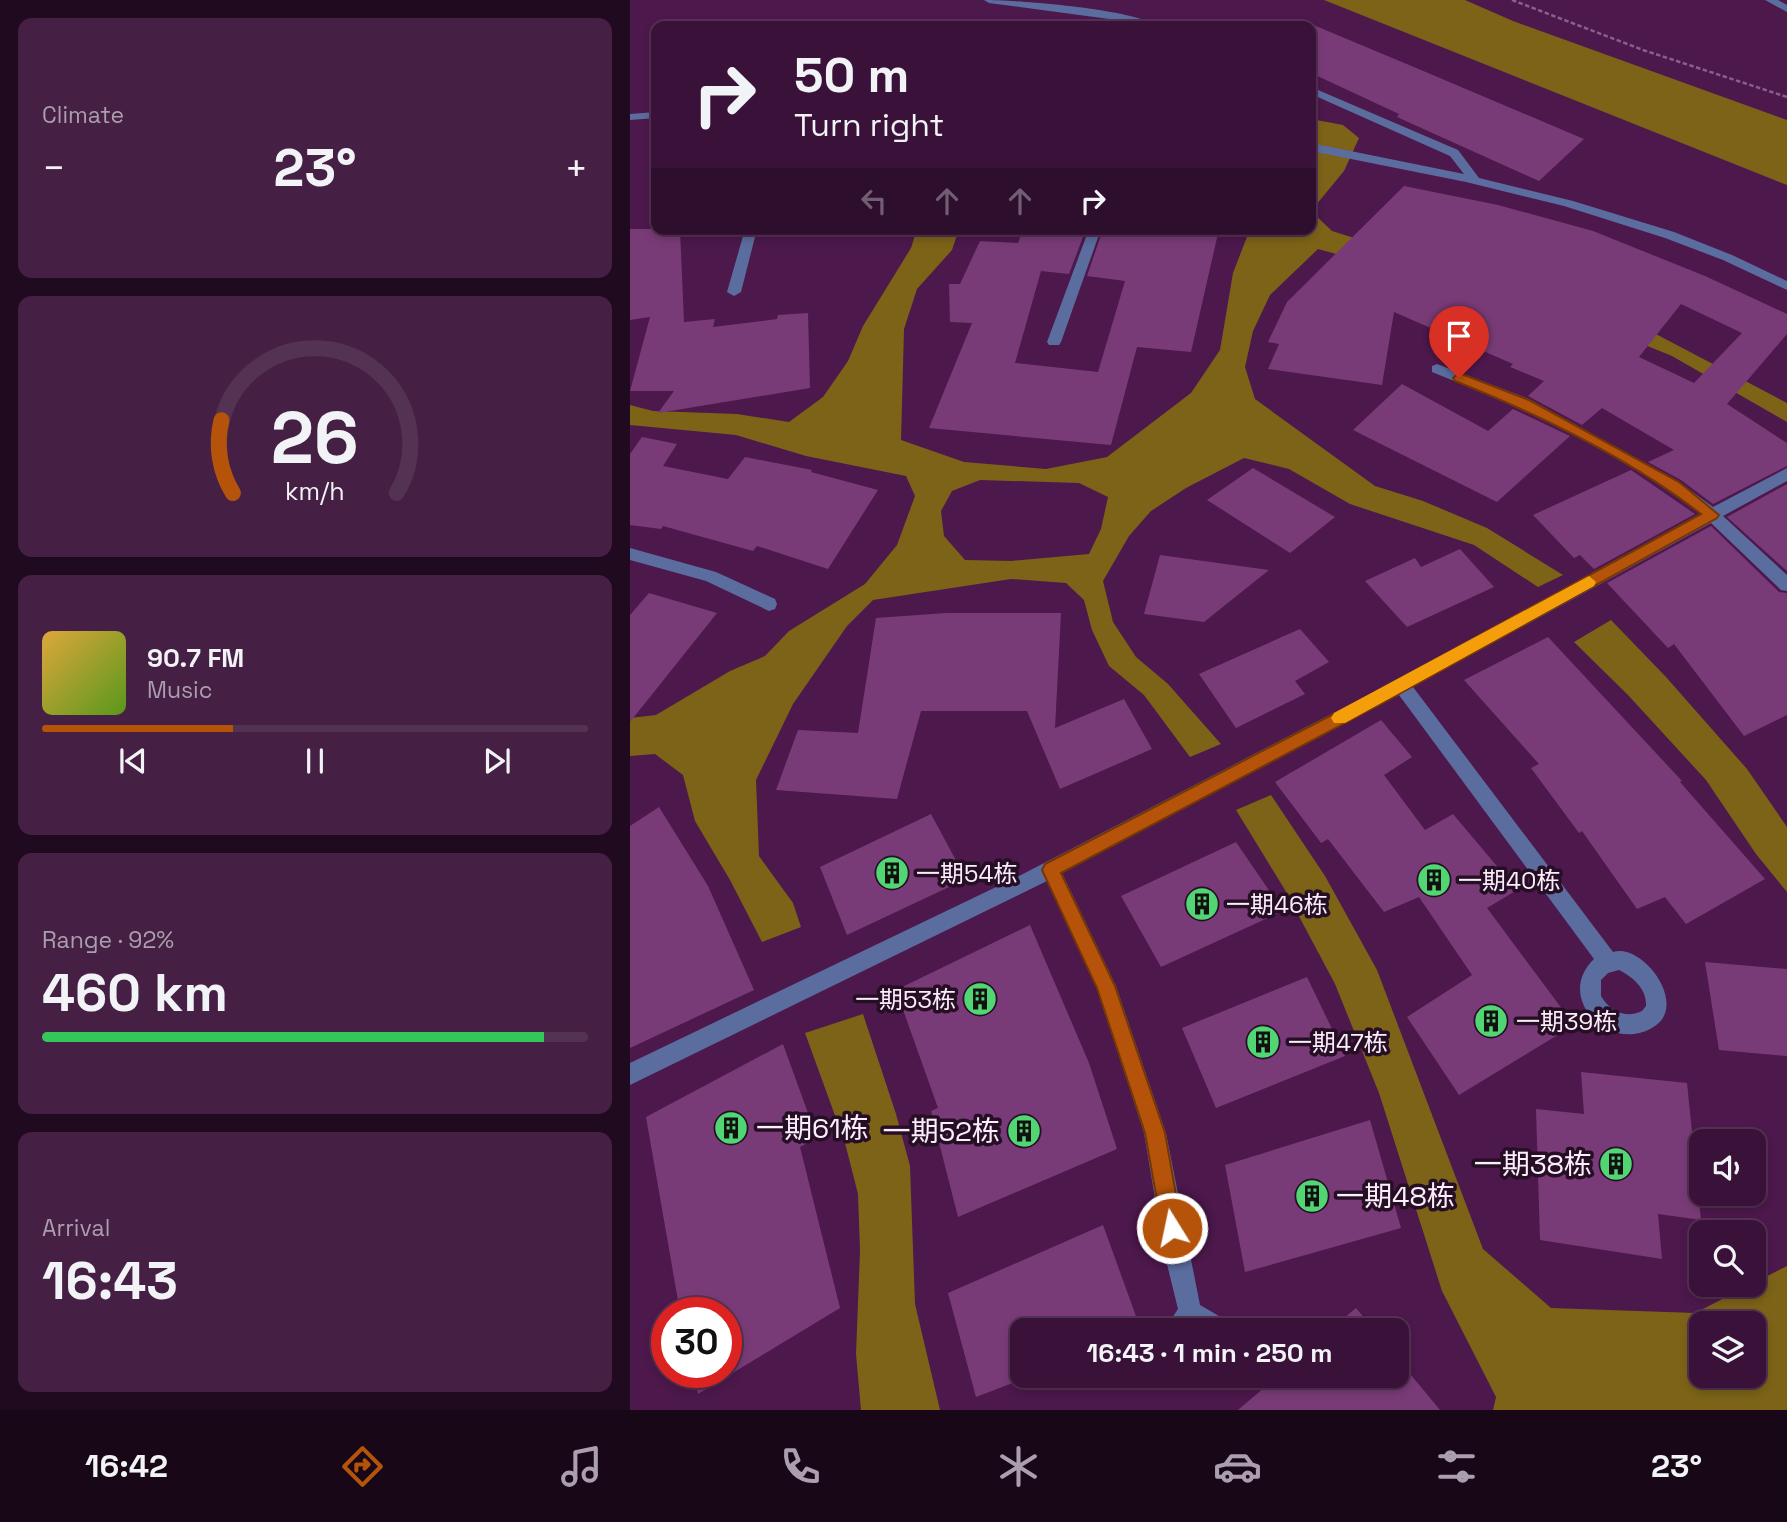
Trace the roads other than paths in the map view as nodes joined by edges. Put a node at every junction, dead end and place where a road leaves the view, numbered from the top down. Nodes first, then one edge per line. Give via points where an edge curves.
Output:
1 (989, 0) edge
2 (1770, 0) edge
3 (1787, 9) edge
4 (1135, 21) edge
5 (1316, 92) edge
6 (651, 115) edge
7 (630, 117) edge
8 (1316, 148) edge
9 (1476, 182) junction
10 (749, 235) edge
11 (1094, 235) edge
12 (1787, 286) edge
13 (734, 292) dead end
14 (1054, 342) dead end
15 (1437, 369) dead end
16 (1787, 474) edge
17 (1712, 515) junction
18 (630, 554) edge
19 (1787, 585) edge
20 (769, 604) dead end
21 (1401, 685) junction
22 (1051, 870) junction
23 (1608, 962) dead end
24 (630, 1074) edge
25 (1183, 1318) edge

1 - 4 street
2 - 3 street
5 - 9 street via 1454,153
6 - 7 street
8 - 9 street
9 - 12 street via 1622,220 1720,254
10 - 13 street
11 - 14 street
15 - 17 street via 1524,403 1674,486
16 - 17 street
17 - 19 street
17 - 21 street
18 - 20 street via 710,576
21 - 22 street
21 - 23 street
22 - 24 street
22 - 25 street via 1106,986 1155,1133

